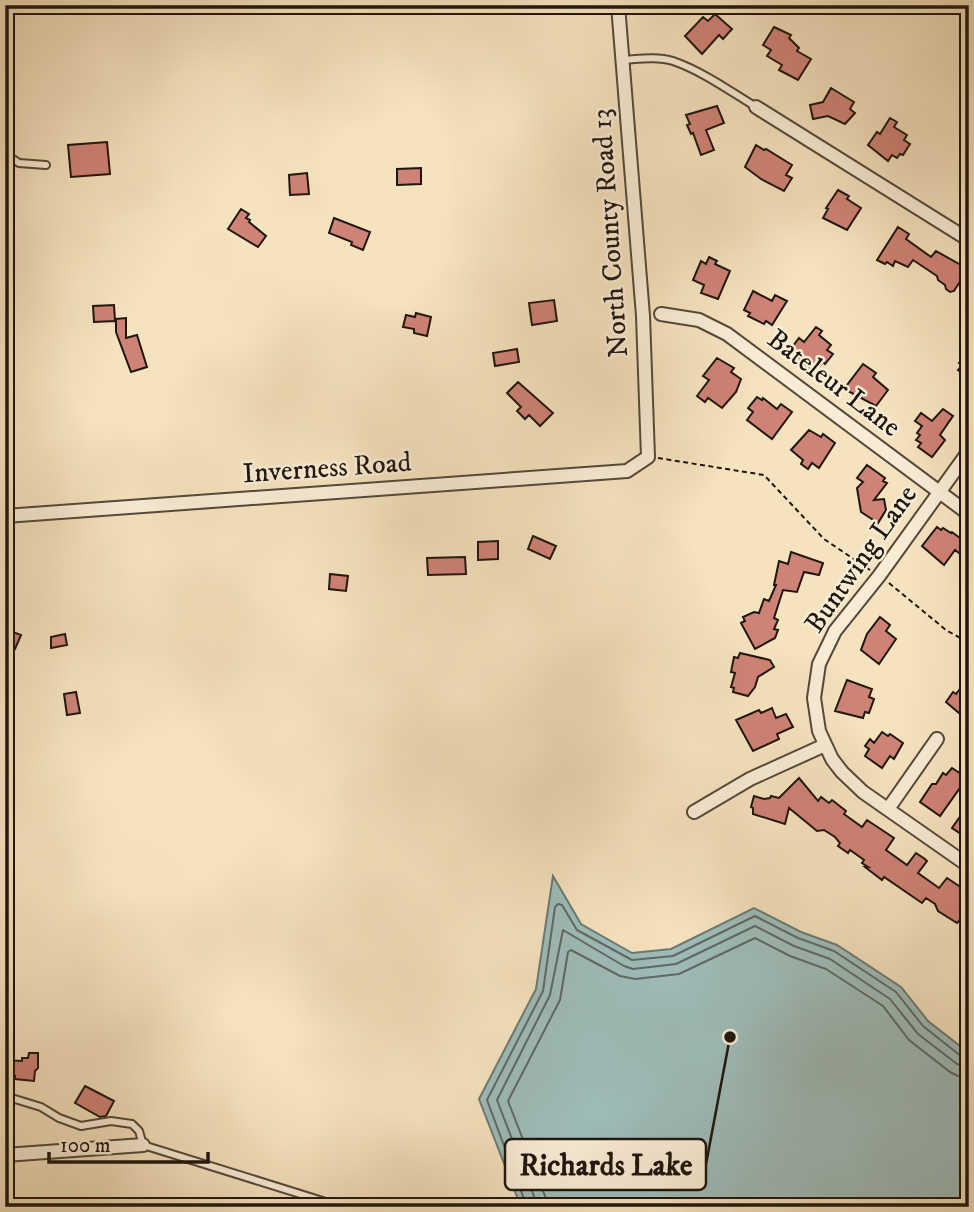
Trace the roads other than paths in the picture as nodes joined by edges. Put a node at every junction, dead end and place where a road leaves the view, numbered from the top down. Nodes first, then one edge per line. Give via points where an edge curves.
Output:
1 (618, 5) edge
2 (622, 60) junction
3 (756, 107) joint
4 (5, 154) edge
5 (46, 165) dead end
6 (969, 240) edge
7 (661, 314) dead end
8 (969, 451) edge
9 (648, 457) joint
10 (939, 491) junction
11 (969, 514) edge
12 (5, 516) edge
13 (937, 739) dead end
14 (825, 745) junction
15 (888, 809) junction
16 (694, 812) dead end
17 (969, 866) edge
18 (5, 1096) edge
19 (144, 1145) junction
20 (5, 1155) edge
21 (342, 1207) edge

1 - 2 street, North County Road 13
2 - 3 lane via 673,61
2 - 9 street, North County Road 13 via 643,316
3 - 6 street
4 - 5 lane via 19,163
7 - 10 street, Bateleur Lane via 699,320 727,334
8 - 10 street, Buntwing Lane
9 - 12 street, Inverness Road via 627,471
10 - 11 street, Bateleur Lane
10 - 14 street, Buntwing Lane via 835,631 819,664 814,698
13 - 15 street
14 - 15 street, Buntwing Lane via 852,782
14 - 16 street via 750,779
15 - 17 street, Buntwing Lane
18 - 19 lane via 81,1126 110,1121 132,1124
19 - 20 street
19 - 21 lane

